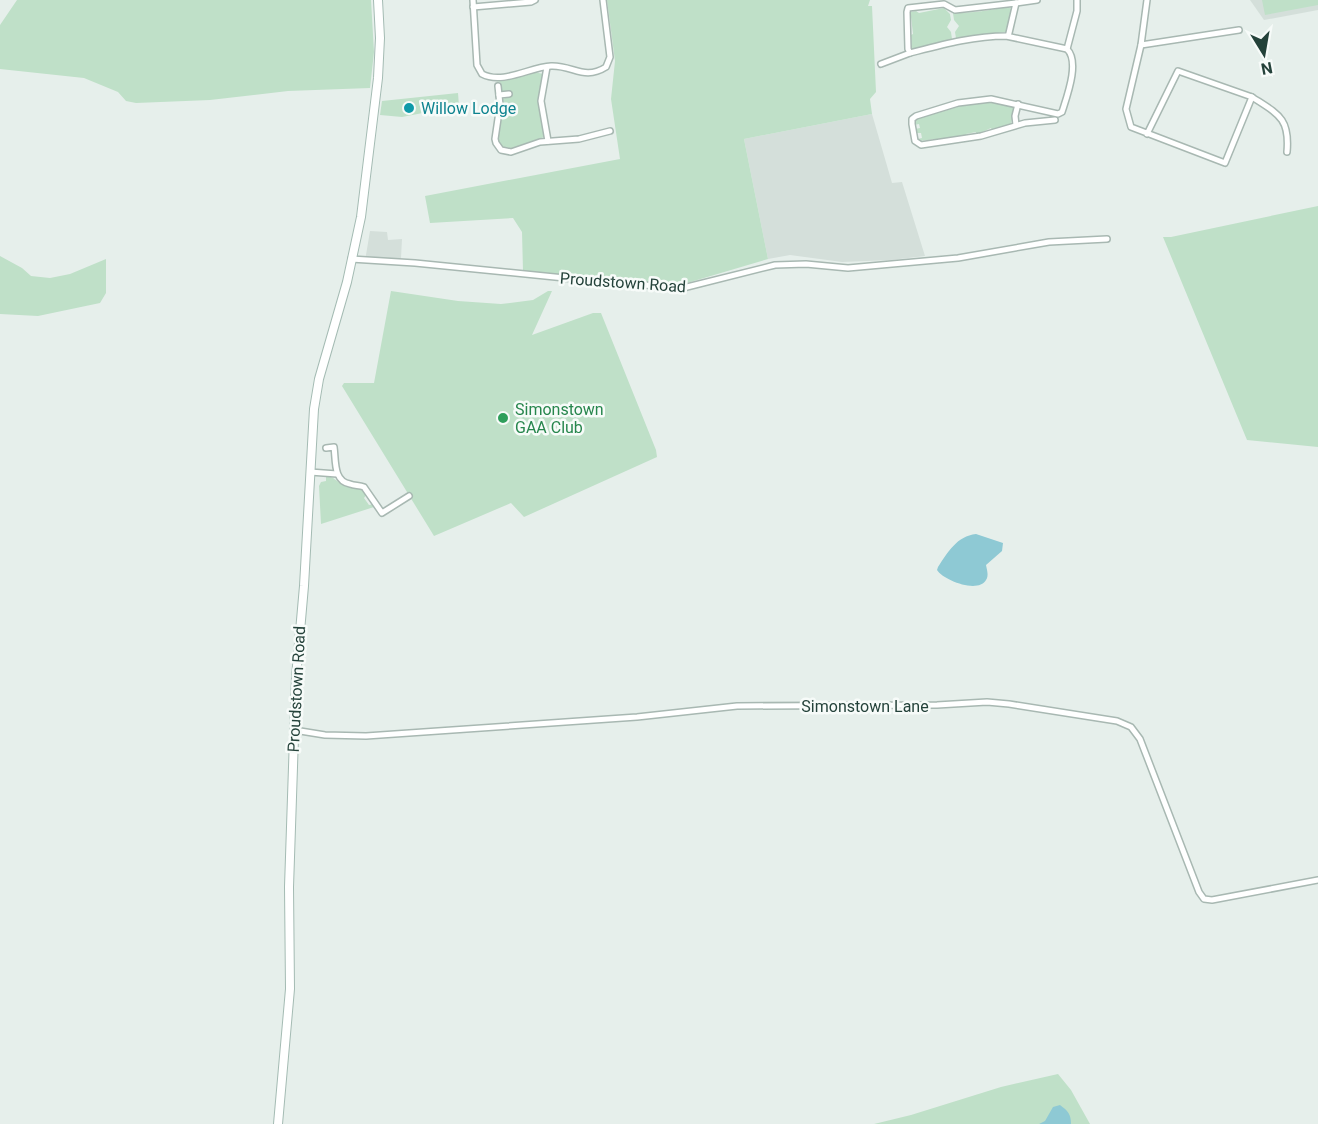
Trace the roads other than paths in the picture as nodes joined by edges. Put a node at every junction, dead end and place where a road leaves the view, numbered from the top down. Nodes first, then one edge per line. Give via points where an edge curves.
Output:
1 (378, 0) edge
2 (473, 0) edge
3 (535, 0) edge
4 (603, 0) edge
5 (1037, 0) edge
6 (1077, 0) edge
7 (1147, 0) edge
8 (1016, 3) junction
9 (474, 7) junction
10 (1239, 30) dead end
11 (1010, 33) dead end
12 (1141, 45) junction
13 (1067, 49) junction
14 (910, 53) junction
15 (881, 64) dead end
16 (547, 67) junction
17 (498, 86) dead end
18 (509, 94) dead end
19 (499, 95) junction
20 (1252, 97) junction
21 (1018, 104) junction
22 (1055, 120) dead end
23 (1016, 125) junction
24 (610, 131) dead end
25 (600, 134) junction
26 (1146, 134) junction
27 (548, 141) junction
28 (602, 142) dead end
29 (1287, 152) dead end
30 (1107, 239) dead end
31 (351, 259) junction
32 (326, 447) dead end
33 (310, 472) junction
34 (338, 474) junction
35 (409, 496) dead end
36 (294, 730) junction
37 (1318, 880) edge
38 (278, 1124) edge

1 - 31 main road, Proudstown Road via 378,78 361,217
2 - 9 street
3 - 9 street
4 - 16 street via 610,57 606,67 583,73 566,67
5 - 8 street
6 - 13 street
7 - 12 street
8 - 11 street
8 - 14 street via 955,10 944,4 908,8
9 - 16 street via 475,58 482,74 503,76
10 - 12 street
12 - 26 street via 1126,109 1131,127
13 - 14 street via 997,36
13 - 21 street via 1073,66 1062,112
14 - 15 street
16 - 27 street via 541,101
17 - 19 street
18 - 19 street
19 - 27 street via 495,139 501,150 511,152
20 - 26 street via 1178,71
20 - 26 street via 1225,163
20 - 29 street via 1284,120
21 - 23 street
21 - 23 street via 991,99 966,102 912,118 915,141 921,145 982,136
22 - 23 street
24 - 25 street
25 - 27 street
25 - 28 street
30 - 31 street, Proudstown Road via 1049,242 958,258 848,268 775,265 673,289
31 - 33 main road, Proudstown Road via 319,379
32 - 34 street via 334,447
33 - 34 street
33 - 36 main road, Proudstown Road
34 - 35 street via 343,482 368,490 382,513
36 - 37 street, Simonstown Lane via 366,736 737,706 1009,704 1131,726 1140,739 1204,899
36 - 38 main road, Proudstown Road via 290,989

